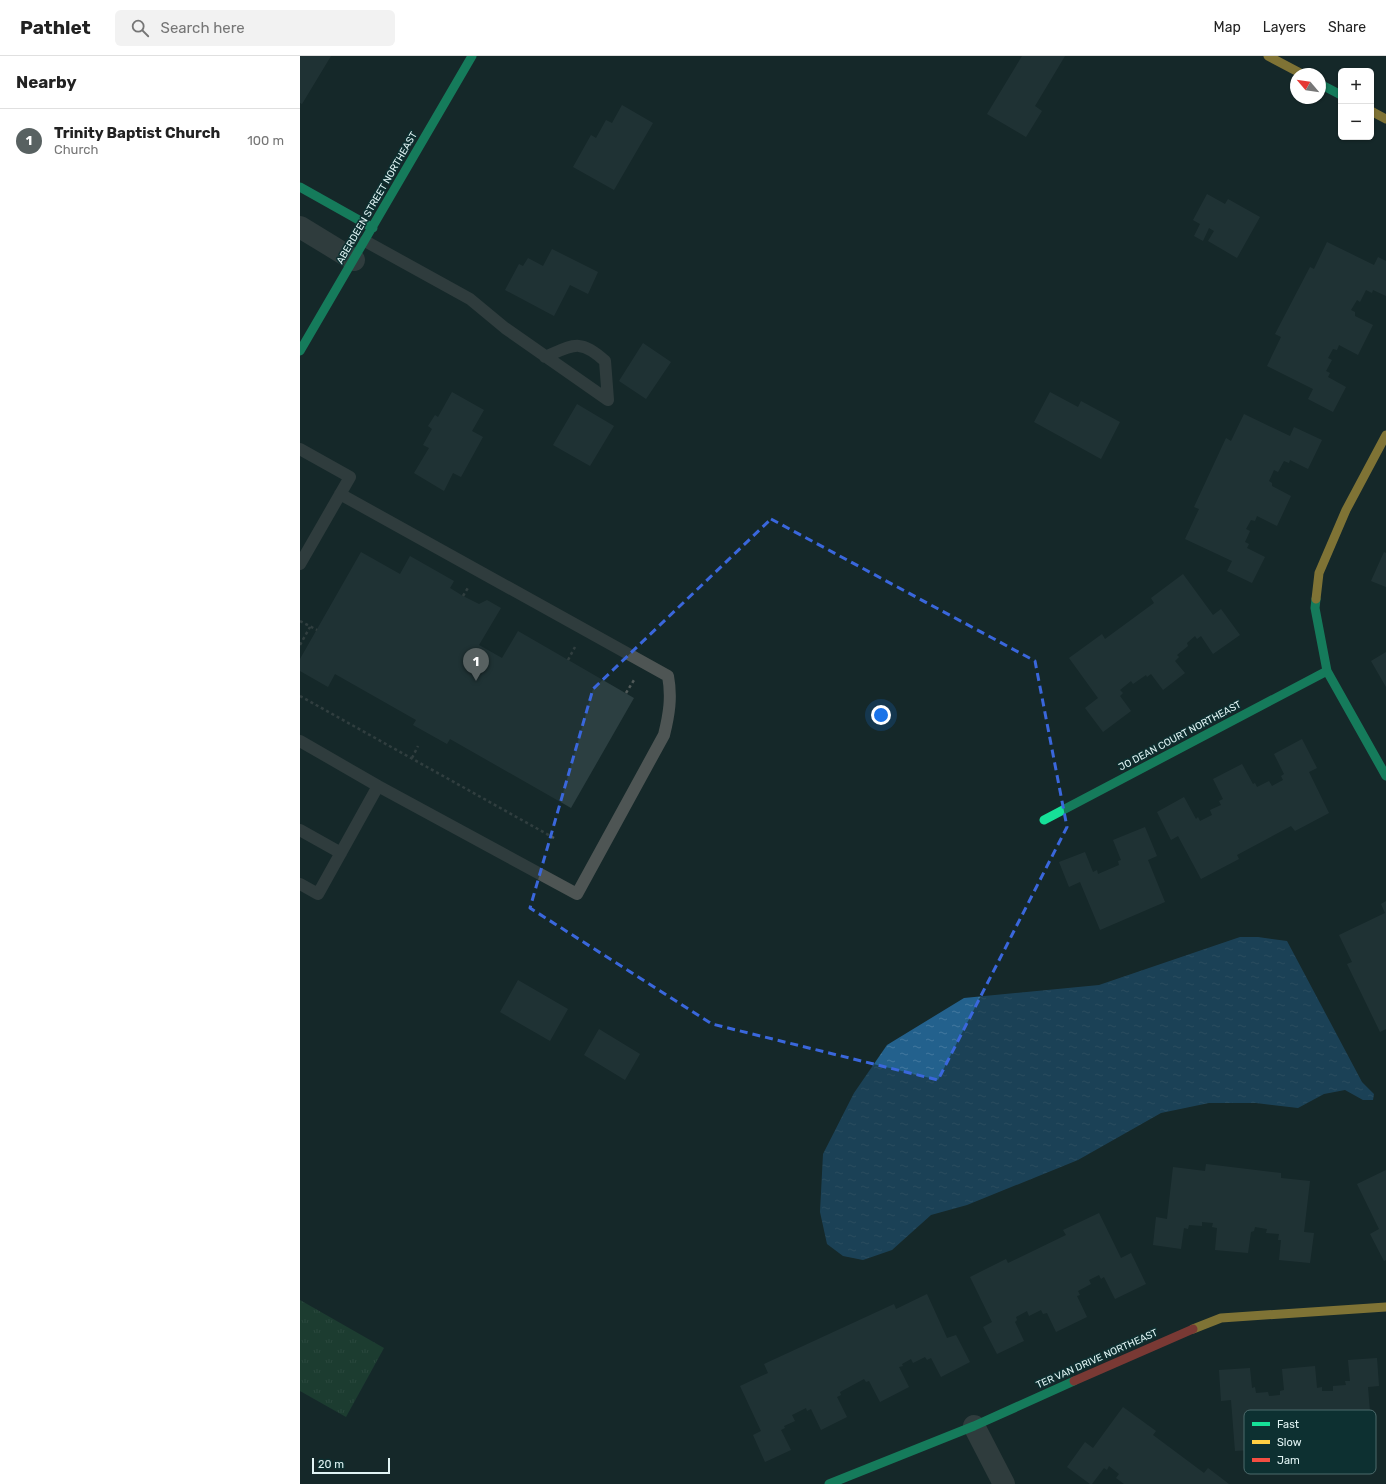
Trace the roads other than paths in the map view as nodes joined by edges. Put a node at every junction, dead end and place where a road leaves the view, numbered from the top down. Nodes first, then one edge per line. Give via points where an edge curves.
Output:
1 (472, 56) edge
2 (1268, 56) edge
3 (1291, 68) edge
4 (1326, 87) edge
5 (1338, 93) edge
6 (1374, 113) edge
7 (1386, 119) edge
8 (300, 187) edge
9 (300, 227) edge
10 (373, 228) junction
11 (365, 241) junction
12 (354, 260) junction
13 (300, 351) edge
14 (545, 357) junction
15 (1386, 435) edge
16 (300, 450) edge
17 (340, 494) junction
18 (300, 564) edge
19 (1327, 671) junction
20 (300, 741) edge
21 (1386, 776) edge
22 (378, 786) junction
23 (1044, 820) dead end
24 (300, 830) edge
25 (340, 853) junction
26 (300, 884) edge
27 (1386, 1307) edge
28 (974, 1426) junction
29 (829, 1484) edge
30 (1004, 1484) edge

1 - 10 street, ABERDEEN STREET NORTHEAST
2 - 3 street
4 - 5 street
6 - 7 street
8 - 10 street
9 - 12 street
10 - 11 street, ABERDEEN STREET NORTHEAST
11 - 12 street, ABERDEEN STREET NORTHEAST
11 - 14 lane via 470,299
12 - 13 street, ABERDEEN STREET NORTHEAST
14 - 14 lane via 569,347 583,345 594,351 604,361 608,400
15 - 19 street via 1346,510 1319,573 1315,608
16 - 17 lane via 350,477
17 - 18 lane
17 - 22 lane via 668,676 671,691 664,735 576,894
19 - 21 street
19 - 23 street, JO DEAN COURT NORTHEAST
20 - 22 lane
22 - 25 lane
24 - 25 lane
25 - 26 lane via 318,894
27 - 28 street, TER VAN DRIVE NORTHEAST via 1221,1318
28 - 29 street, TER VAN DRIVE NORTHEAST
28 - 30 street

